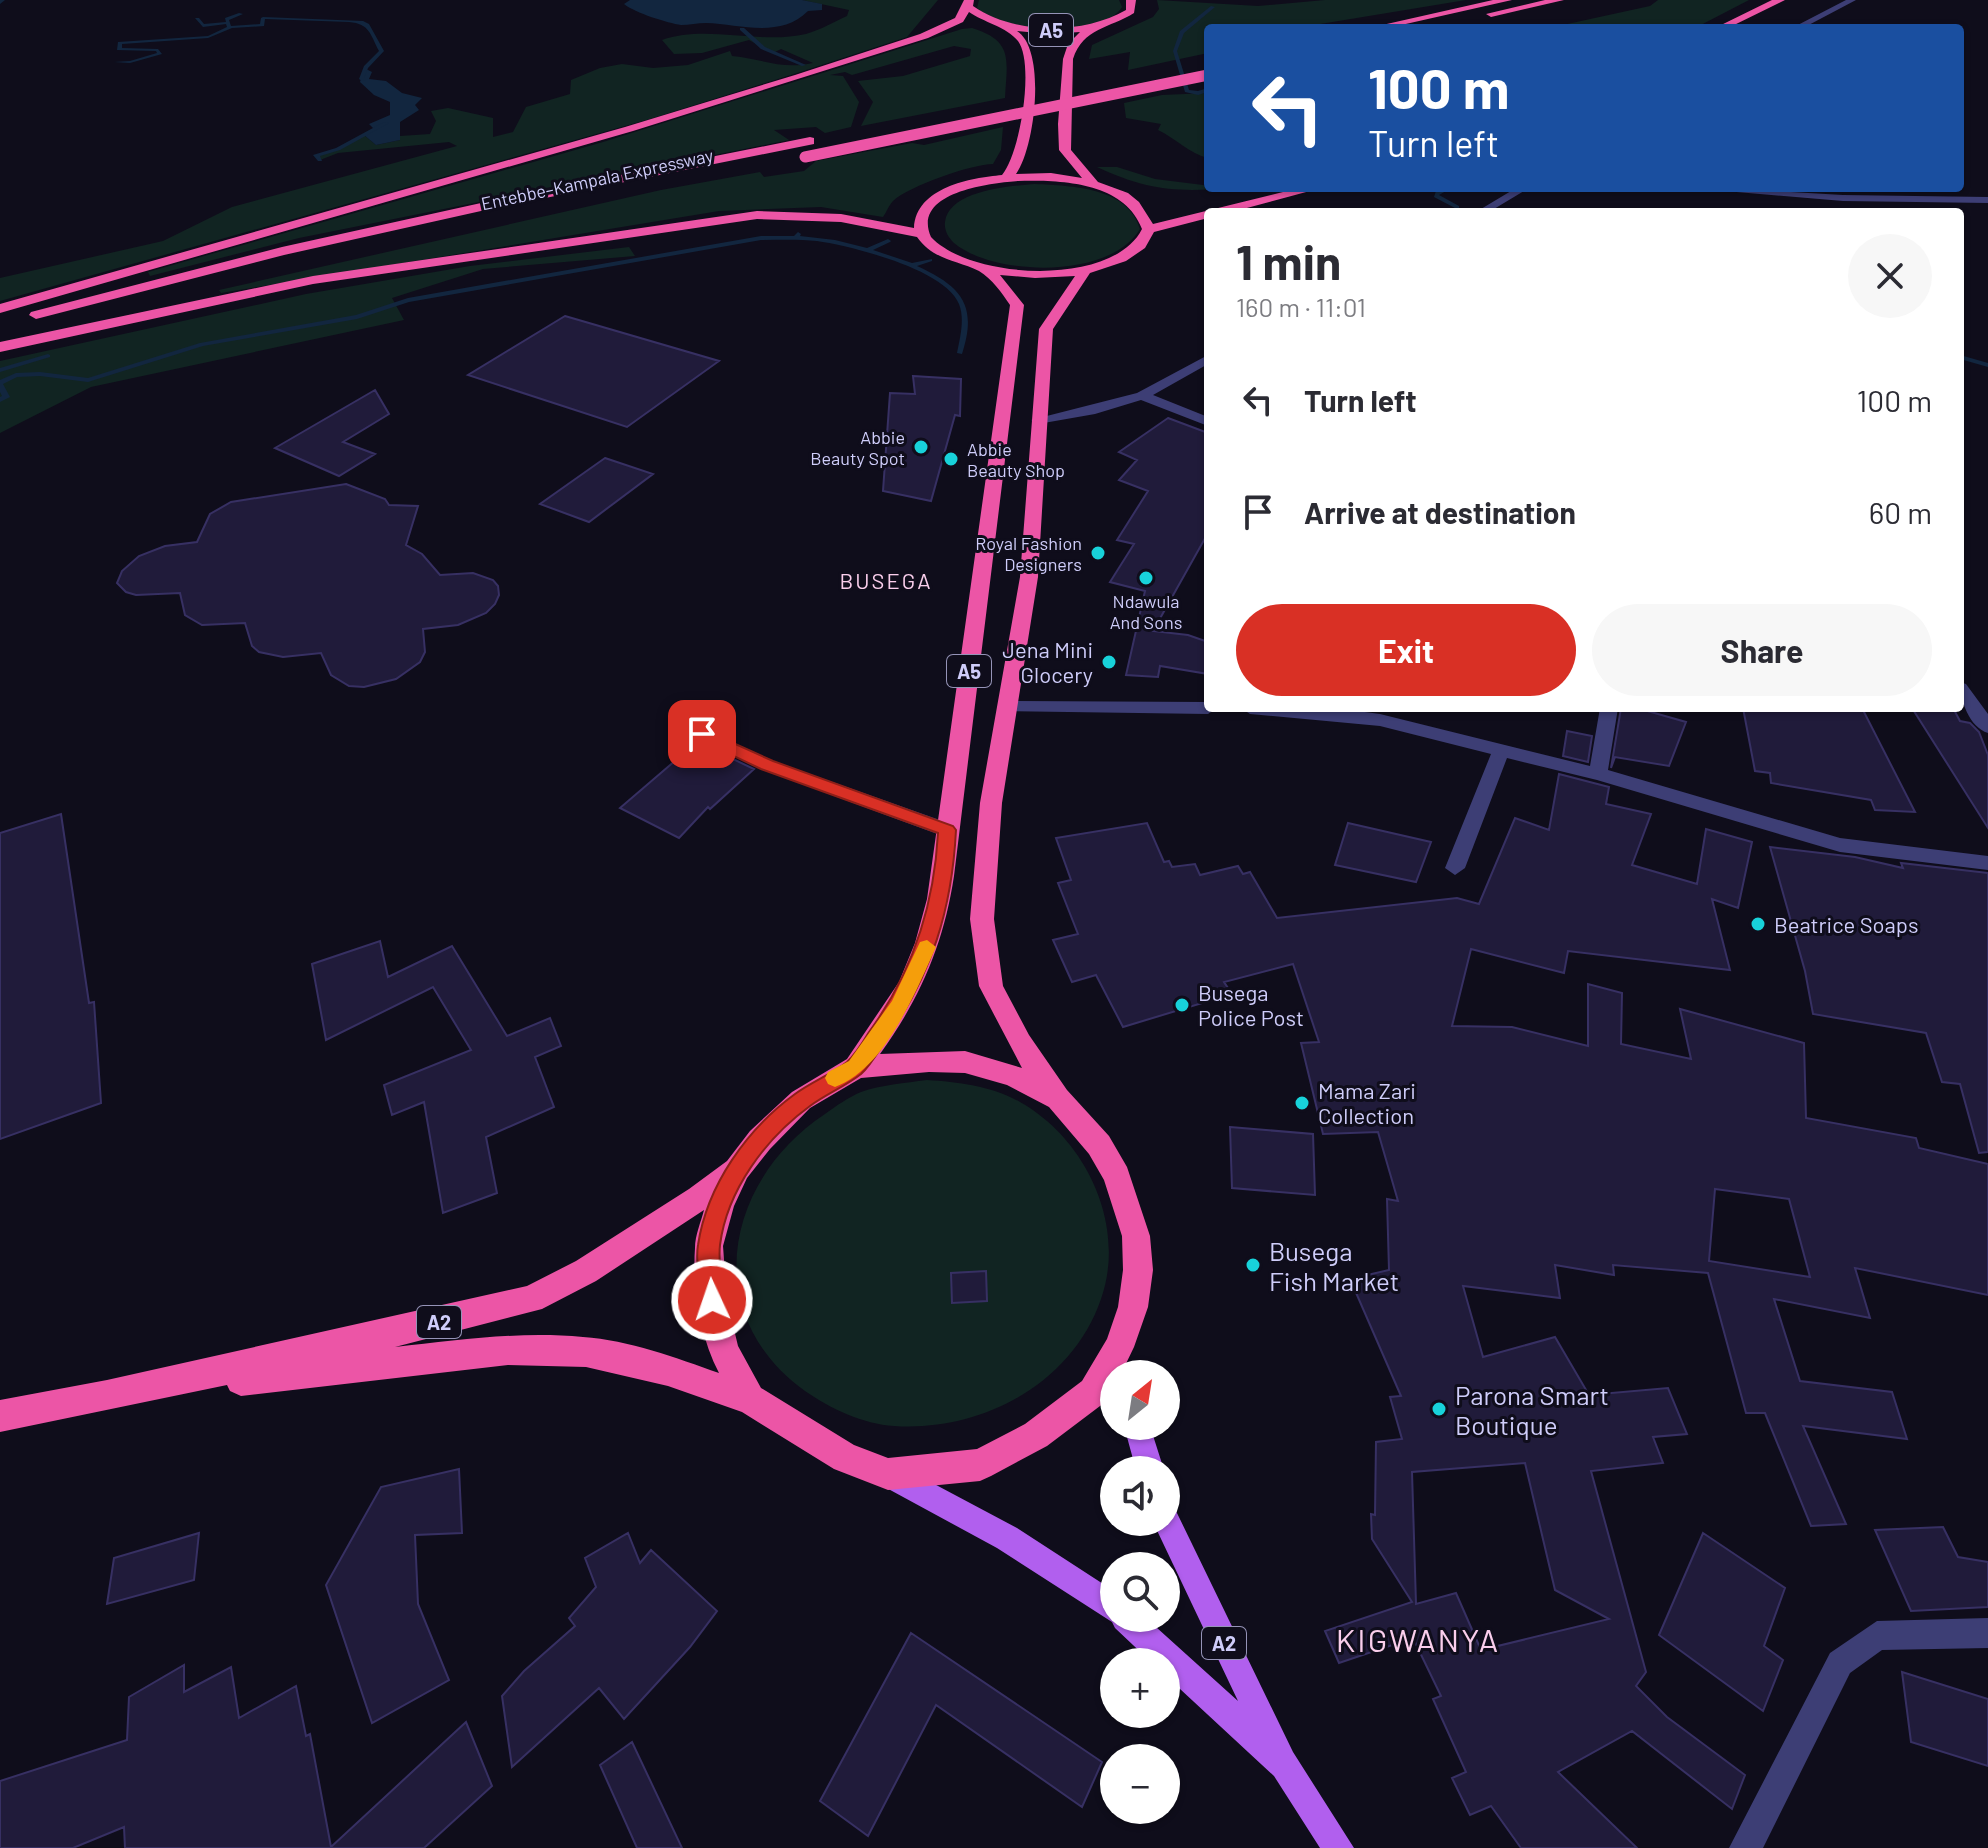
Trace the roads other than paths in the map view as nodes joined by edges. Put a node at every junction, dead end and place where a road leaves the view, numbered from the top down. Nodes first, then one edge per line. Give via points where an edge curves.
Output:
1 (1131, 0) edge
2 (1507, 0) edge
3 (1559, 0) edge
4 (1780, 0) edge
5 (1852, 0) edge
6 (969, 3) edge
7 (994, 23) junction
8 (1393, 24) edge
9 (1446, 24) edge
10 (1729, 24) edge
11 (1804, 24) edge
12 (1091, 27) junction
13 (1204, 63) edge
14 (1204, 76) edge
15 (870, 130) dead end
16 (825, 138) dead end
17 (1006, 178) junction
18 (1093, 184) junction
19 (1298, 192) edge
20 (1517, 192) edge
21 (1772, 192) edge
22 (1988, 200) edge
23 (574, 204) dead end
24 (1232, 208) edge
25 (1488, 208) edge
26 (1204, 215) edge
27 (1149, 229) junction
28 (437, 232) dead end
29 (922, 234) junction
30 (983, 268) junction
31 (1086, 269) junction
32 (0, 309) edge
33 (0, 324) edge
34 (0, 345) edge
35 (1204, 363) edge
36 (1142, 396) junction
37 (1038, 420) junction
38 (1204, 420) edge
39 (1964, 694) edge
40 (1006, 707) junction
41 (1204, 708) edge
42 (1320, 712) edge
43 (1608, 712) edge
44 (1988, 727) edge
45 (702, 734) dead end
46 (1501, 751) junction
47 (1598, 774) junction
48 (947, 830) junction
49 (1988, 863) edge
50 (1455, 868) dead end
51 (856, 1067) junction
52 (1058, 1099) junction
53 (737, 1169) junction
54 (1122, 1360) edge
55 (1100, 1385) edge
56 (107, 1396) junction
57 (750, 1399) junction
58 (0, 1416) edge
59 (888, 1474) junction
60 (1173, 1536) edge
61 (1100, 1599) edge
62 (1140, 1632) edge
63 (1988, 1633) edge
64 (1285, 1765) junction
65 (1338, 1848) edge
66 (1745, 1848) edge

1 - 12 highway, A5 via 1131,11 1123,17
2 - 8 highway
3 - 9 highway
4 - 10 highway
5 - 11 street
6 - 7 highway, A5 via 977,15
6 - 32 highway via 959,20 924,36 799,77
7 - 12 highway, A5 via 1041,30
7 - 17 highway, A5 via 1021,37 1027,48 1025,135
12 - 18 highway, A5 via 1073,44 1068,59 1064,124 1065,150
13 - 15 highway
14 - 23 highway, Entebbe–Kampala Expressway, bridge
16 - 33 highway, Entebbe–Kampala Expressway via 282,251
17 - 18 highway, A5 via 1051,177
17 - 29 highway, A5 via 962,187 931,203 923,212
18 - 27 highway, A5 via 1131,200 1145,214
19 - 24 highway
20 - 25 street
21 - 22 street
26 - 27 highway
27 - 31 highway, A5 via 1140,245 1118,259
28 - 34 highway via 229,278
29 - 30 highway, A5 via 943,254
29 - 34 highway via 876,221 757,215 313,280
30 - 31 highway, A5 via 1034,274
30 - 48 highway, A5 via 1017,305
31 - 37 highway, A5 via 1046,329
35 - 36 street
36 - 37 street
36 - 38 street
37 - 40 highway, A5 via 1029,577
39 - 44 street
40 - 41 street
40 - 52 highway, A5 via 991,803 982,919 991,986 1020,1043
42 - 46 street via 1380,720
43 - 47 street
45 - 48 street via 767,765
46 - 47 street
46 - 50 street
47 - 49 street via 1840,845
48 - 51 highway, A5 via 945,878 927,946 900,1006
51 - 52 highway, A2 via 965,1062 1014,1076
51 - 53 highway, A2 via 801,1100
52 - 54 highway, A2 via 1099,1145 1117,1176 1136,1236 1138,1270
53 - 56 highway, A2 via 586,1271 531,1299
53 - 57 highway, A2 via 709,1246 712,1300 724,1351
55 - 59 highway, A2 via 1036,1435 980,1465
56 - 57 highway, A2 via 508,1350 586,1352 668,1371
56 - 58 highway, A2
57 - 59 highway, A2 via 845,1458
59 - 61 main road, A2 via 1007,1538
60 - 64 main road, A2
62 - 64 main road, A2
63 - 66 street via 1877,1636 1840,1663
64 - 65 main road, A2

